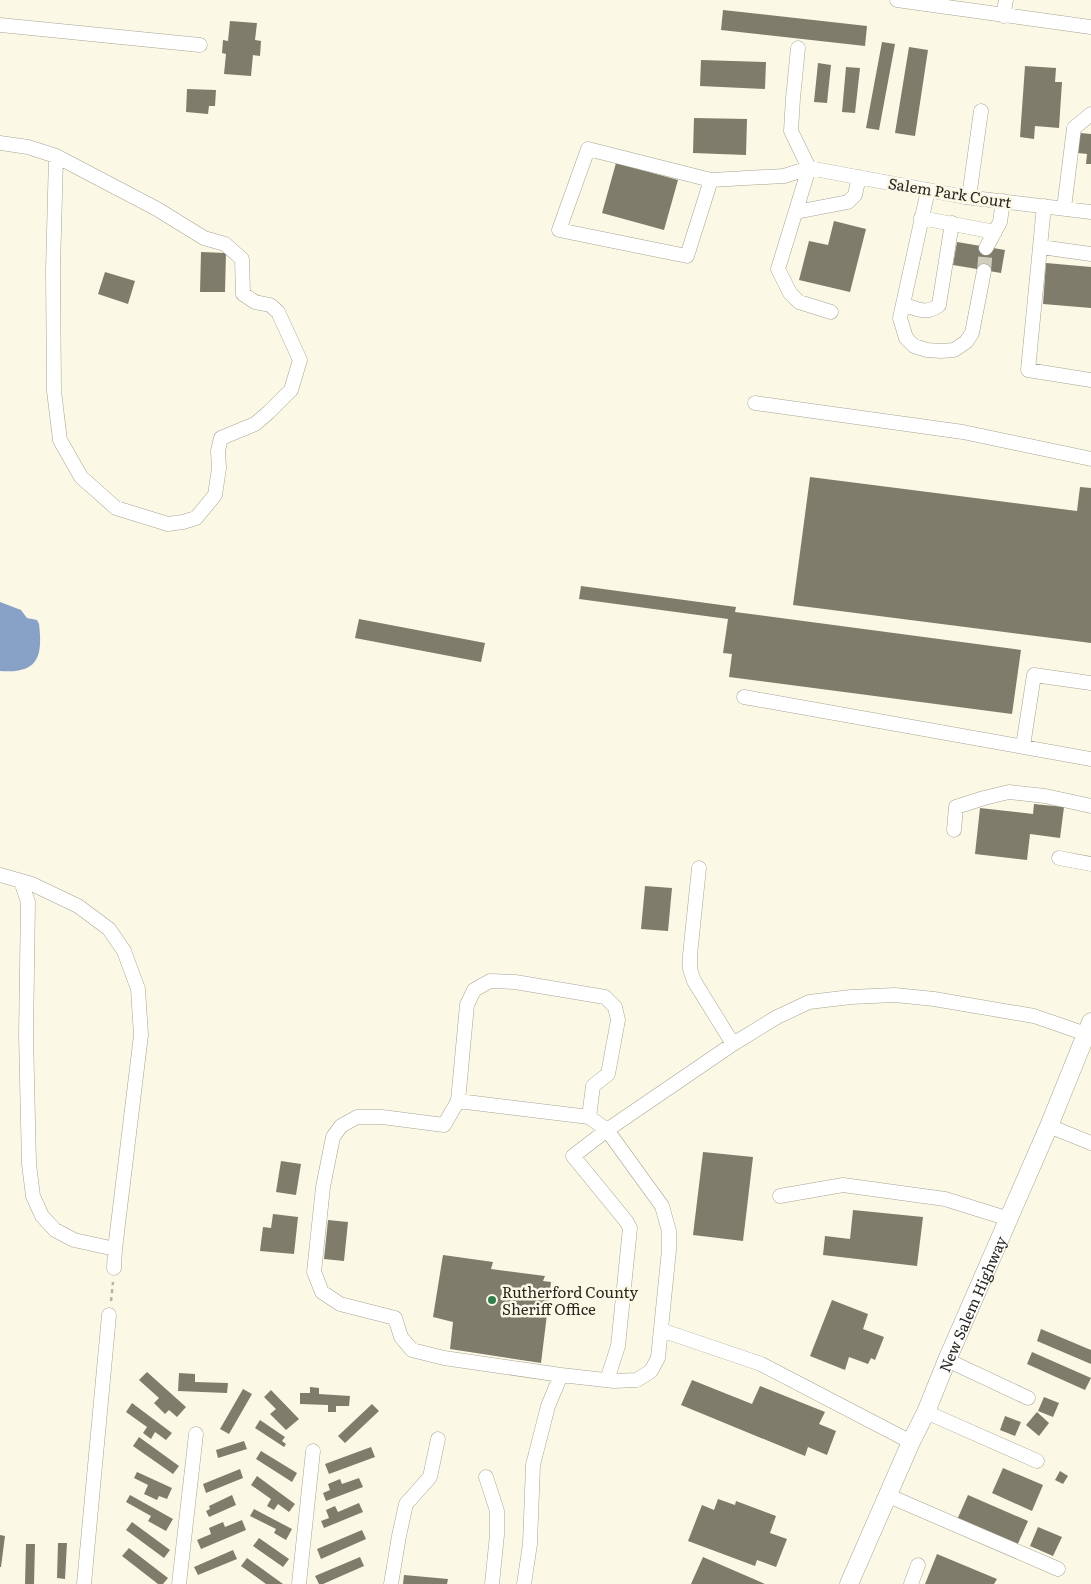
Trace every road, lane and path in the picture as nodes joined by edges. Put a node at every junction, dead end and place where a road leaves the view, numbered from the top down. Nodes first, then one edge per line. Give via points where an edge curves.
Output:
1 (897, 0) edge
2 (1006, 0) edge
3 (1004, 16) junction
4 (0, 25) edge
5 (1091, 27) edge
6 (200, 45) dead end
7 (798, 48) dead end
8 (981, 111) dead end
9 (1091, 114) edge
10 (0, 143) edge
11 (56, 156) junction
12 (809, 168) junction
13 (859, 177) junction
14 (711, 180) junction
15 (928, 190) junction
16 (969, 197) junction
17 (1003, 201) junction
18 (1044, 206) junction
19 (1064, 208) junction
20 (796, 212) junction
21 (1091, 212) edge
22 (922, 218) junction
23 (952, 223) junction
24 (995, 232) junction
25 (1040, 247) junction
26 (986, 248) tunnel mouth
27 (1091, 254) edge
28 (984, 271) tunnel mouth
29 (909, 306) junction
30 (831, 312) dead end
31 (1091, 380) edge
32 (755, 403) dead end
33 (1091, 459) edge
34 (1091, 683) edge
35 (744, 697) dead end
36 (1023, 746) junction
37 (1091, 759) edge
38 (1091, 806) edge
39 (954, 830) dead end
40 (1060, 858) dead end
41 (1091, 864) edge
42 (699, 868) dead end
43 (0, 875) edge
44 (21, 880) junction
45 (1088, 1028) edge
46 (734, 1044) junction
47 (458, 1101) junction
48 (589, 1118) junction
49 (1049, 1126) junction
50 (607, 1130) junction
51 (1091, 1143) edge
52 (780, 1196) dead end
53 (1009, 1219) junction
54 (115, 1249) junction
55 (114, 1268) joint
56 (109, 1315) joint
57 (661, 1330) junction
58 (947, 1360) junction
59 (561, 1375) junction
60 (607, 1380) junction
61 (1028, 1398) dead end
62 (926, 1412) junction
63 (196, 1434) dead end
64 (438, 1439) dead end
65 (911, 1442) junction
66 (313, 1451) dead end
67 (1037, 1461) dead end
68 (486, 1477) dead end
69 (888, 1496) junction
70 (918, 1565) dead end
71 (1058, 1569) dead end
72 (84, 1584) edge
73 (179, 1584) edge
74 (299, 1584) edge
75 (391, 1584) edge
76 (492, 1584) edge
77 (524, 1584) edge
78 (848, 1584) edge
79 (910, 1584) edge

1 - 3 street
2 - 3 street
3 - 5 street
4 - 6 street
7 - 12 street via 791,131
8 - 16 street
9 - 19 street via 1074,128
10 - 11 street
11 - 11 street via 157,209 204,238 226,244 242,259 243,294 255,302 270,305 278,312 300,360 291,390 269,412 255,424 221,438 215,494 196,518 168,524 116,508 81,477 60,440 54,382
12 - 13 street, Salem Park Court
12 - 14 street via 784,176
12 - 20 street
13 - 15 street, Salem Park Court
13 - 20 street via 855,195 848,202
14 - 14 street via 588,149 559,230 687,256
15 - 16 street, Salem Park Court
15 - 22 street
16 - 17 street, Salem Park Court
17 - 18 street, Salem Park Court
17 - 24 street
18 - 19 street, Salem Park Court
18 - 25 street
19 - 21 street, Salem Park Court
20 - 30 street via 778,269 790,293 799,302
22 - 23 street
22 - 29 street
23 - 24 street
23 - 29 street via 939,305 925,311
24 - 26 street
25 - 27 street
25 - 31 street via 1028,370
28 - 29 street via 972,333 954,350 927,350 914,346 906,338 900,318
32 - 33 street via 963,432
34 - 36 street via 1034,675
35 - 36 street
36 - 37 street
38 - 39 street via 1009,792 956,808
40 - 41 street
42 - 46 street via 690,969 694,981
43 - 44 street
44 - 54 street via 28,902 26,1035 29,1164 33,1196 42,1216 55,1230 74,1240
44 - 54 street via 78,906 109,929 124,951 138,989 141,1035
45 - 46 street via 934,999 895,995 851,996 809,1002 777,1017
45 - 49 main road, New Salem Highway
46 - 50 street
47 - 48 street
47 - 48 street via 467,1005 474,990 490,981 515,982 605,998 615,1007 618,1020 608,1074 593,1086
47 - 59 street via 444,1125 357,1118 341,1126 333,1138 323,1188 314,1272 322,1292 340,1304 395,1318 401,1337 412,1350 444,1358
48 - 50 street
49 - 51 street
49 - 53 main road, New Salem Highway
50 - 57 street via 662,1206 669,1231
50 - 60 street via 574,1156 630,1228 618,1346
52 - 53 street via 843,1185 945,1199
53 - 58 main road, New Salem Highway
54 - 55 street
55 - 56 path
56 - 72 street
57 - 60 street via 658,1358 651,1371 637,1380
57 - 65 street via 761,1364
58 - 61 street
58 - 62 main road, New Salem Highway
59 - 60 street
59 - 77 street via 548,1406 533,1465 530,1544
62 - 65 main road, New Salem Highway
62 - 67 street
63 - 73 street
64 - 75 street via 430,1477 406,1504
65 - 69 main road, New Salem Highway
66 - 74 street
68 - 76 street via 497,1511
69 - 71 street
69 - 78 main road, New Salem Highway
70 - 79 street

